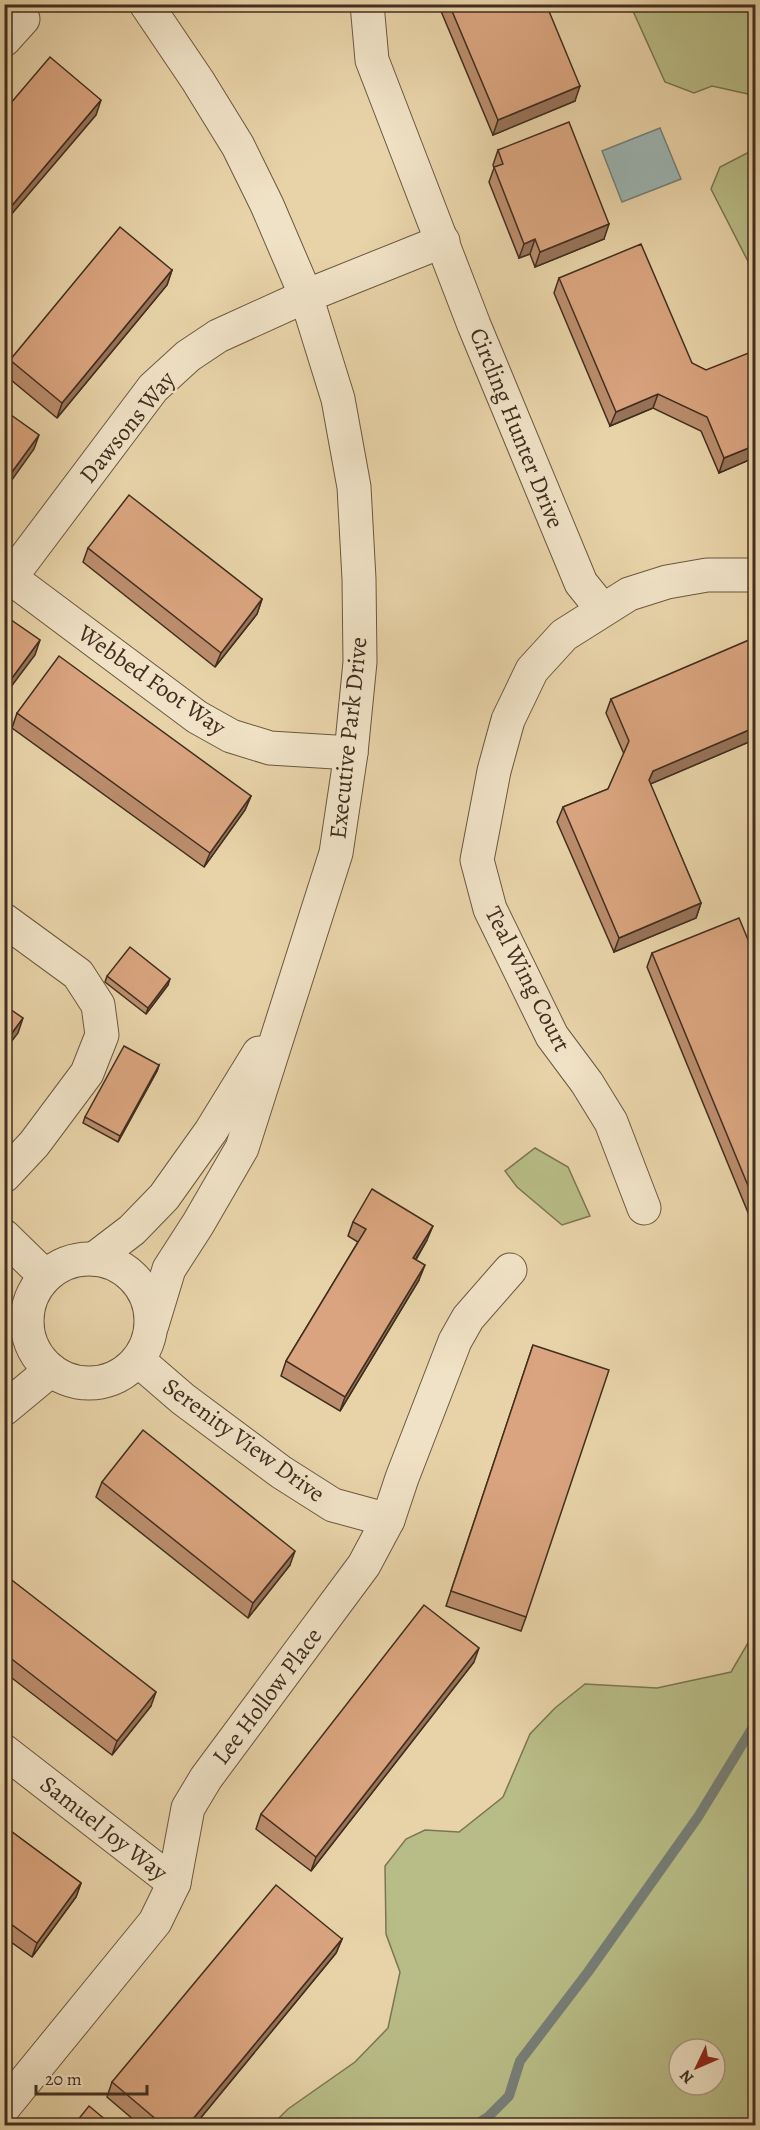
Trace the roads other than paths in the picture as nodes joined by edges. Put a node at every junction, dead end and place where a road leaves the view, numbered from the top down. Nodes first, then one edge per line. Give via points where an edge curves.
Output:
1 (146, 4) edge
2 (367, 4) edge
3 (443, 241) junction
4 (306, 296) junction
5 (7, 575) edge
6 (756, 575) edge
7 (603, 609) junction
8 (351, 753) junction
9 (4, 920) edge
10 (286, 1008) junction
11 (4, 1176) edge
12 (644, 1208) dead end
13 (4, 1236) edge
14 (94, 1259) junction
15 (510, 1270) dead end
16 (45, 1276) junction
17 (152, 1325) junction
18 (139, 1361) junction
19 (51, 1370) junction
20 (4, 1409) edge
21 (388, 1520) junction
22 (4, 1751) edge
23 (174, 1883) junction
24 (4, 2107) edge

1 - 4 street, Executive Park Drive via 238,146
2 - 3 street, Circling Hunter Drive via 372,60
3 - 4 street
3 - 7 street, Circling Hunter Drive via 581,583
4 - 5 street, Dawsons Way via 218,336 188,356 153,388
4 - 8 street, Executive Park Drive via 338,399 354,487 360,662
5 - 8 street, Webbed Foot Way via 197,717 231,736 270,748
6 - 7 street, Teal Wing Court via 707,575 667,582 629,594
7 - 12 street, Teal Wing Court via 564,635 532,670 505,730 477,860 490,909 552,1036 611,1122
8 - 10 street, Executive Park Drive via 336,853
9 - 11 street via 78,974 98,1005 102,1035 87,1072 34,1144
10 - 14 street, Executive Park Drive via 212,1131 164,1197 132,1230
10 - 17 street, Executive Park Drive via 242,1148 169,1269
13 - 16 street
14 - 16 street via 76,1260
14 - 17 street via 113,1263 129,1273 150,1305
15 - 21 street, Lee Hollow Place via 468,1318 455,1341
16 - 19 street via 28,1307 27,1324 30,1342
17 - 18 street
18 - 19 street via 120,1376 97,1384 72,1382
18 - 21 street, Serenity View Drive via 272,1466 333,1506
19 - 20 street
21 - 23 street, Lee Hollow Place via 364,1565 206,1778 188,1808
22 - 23 street, Samuel Joy Way
23 - 24 street, Lee Hollow Place via 155,1922

